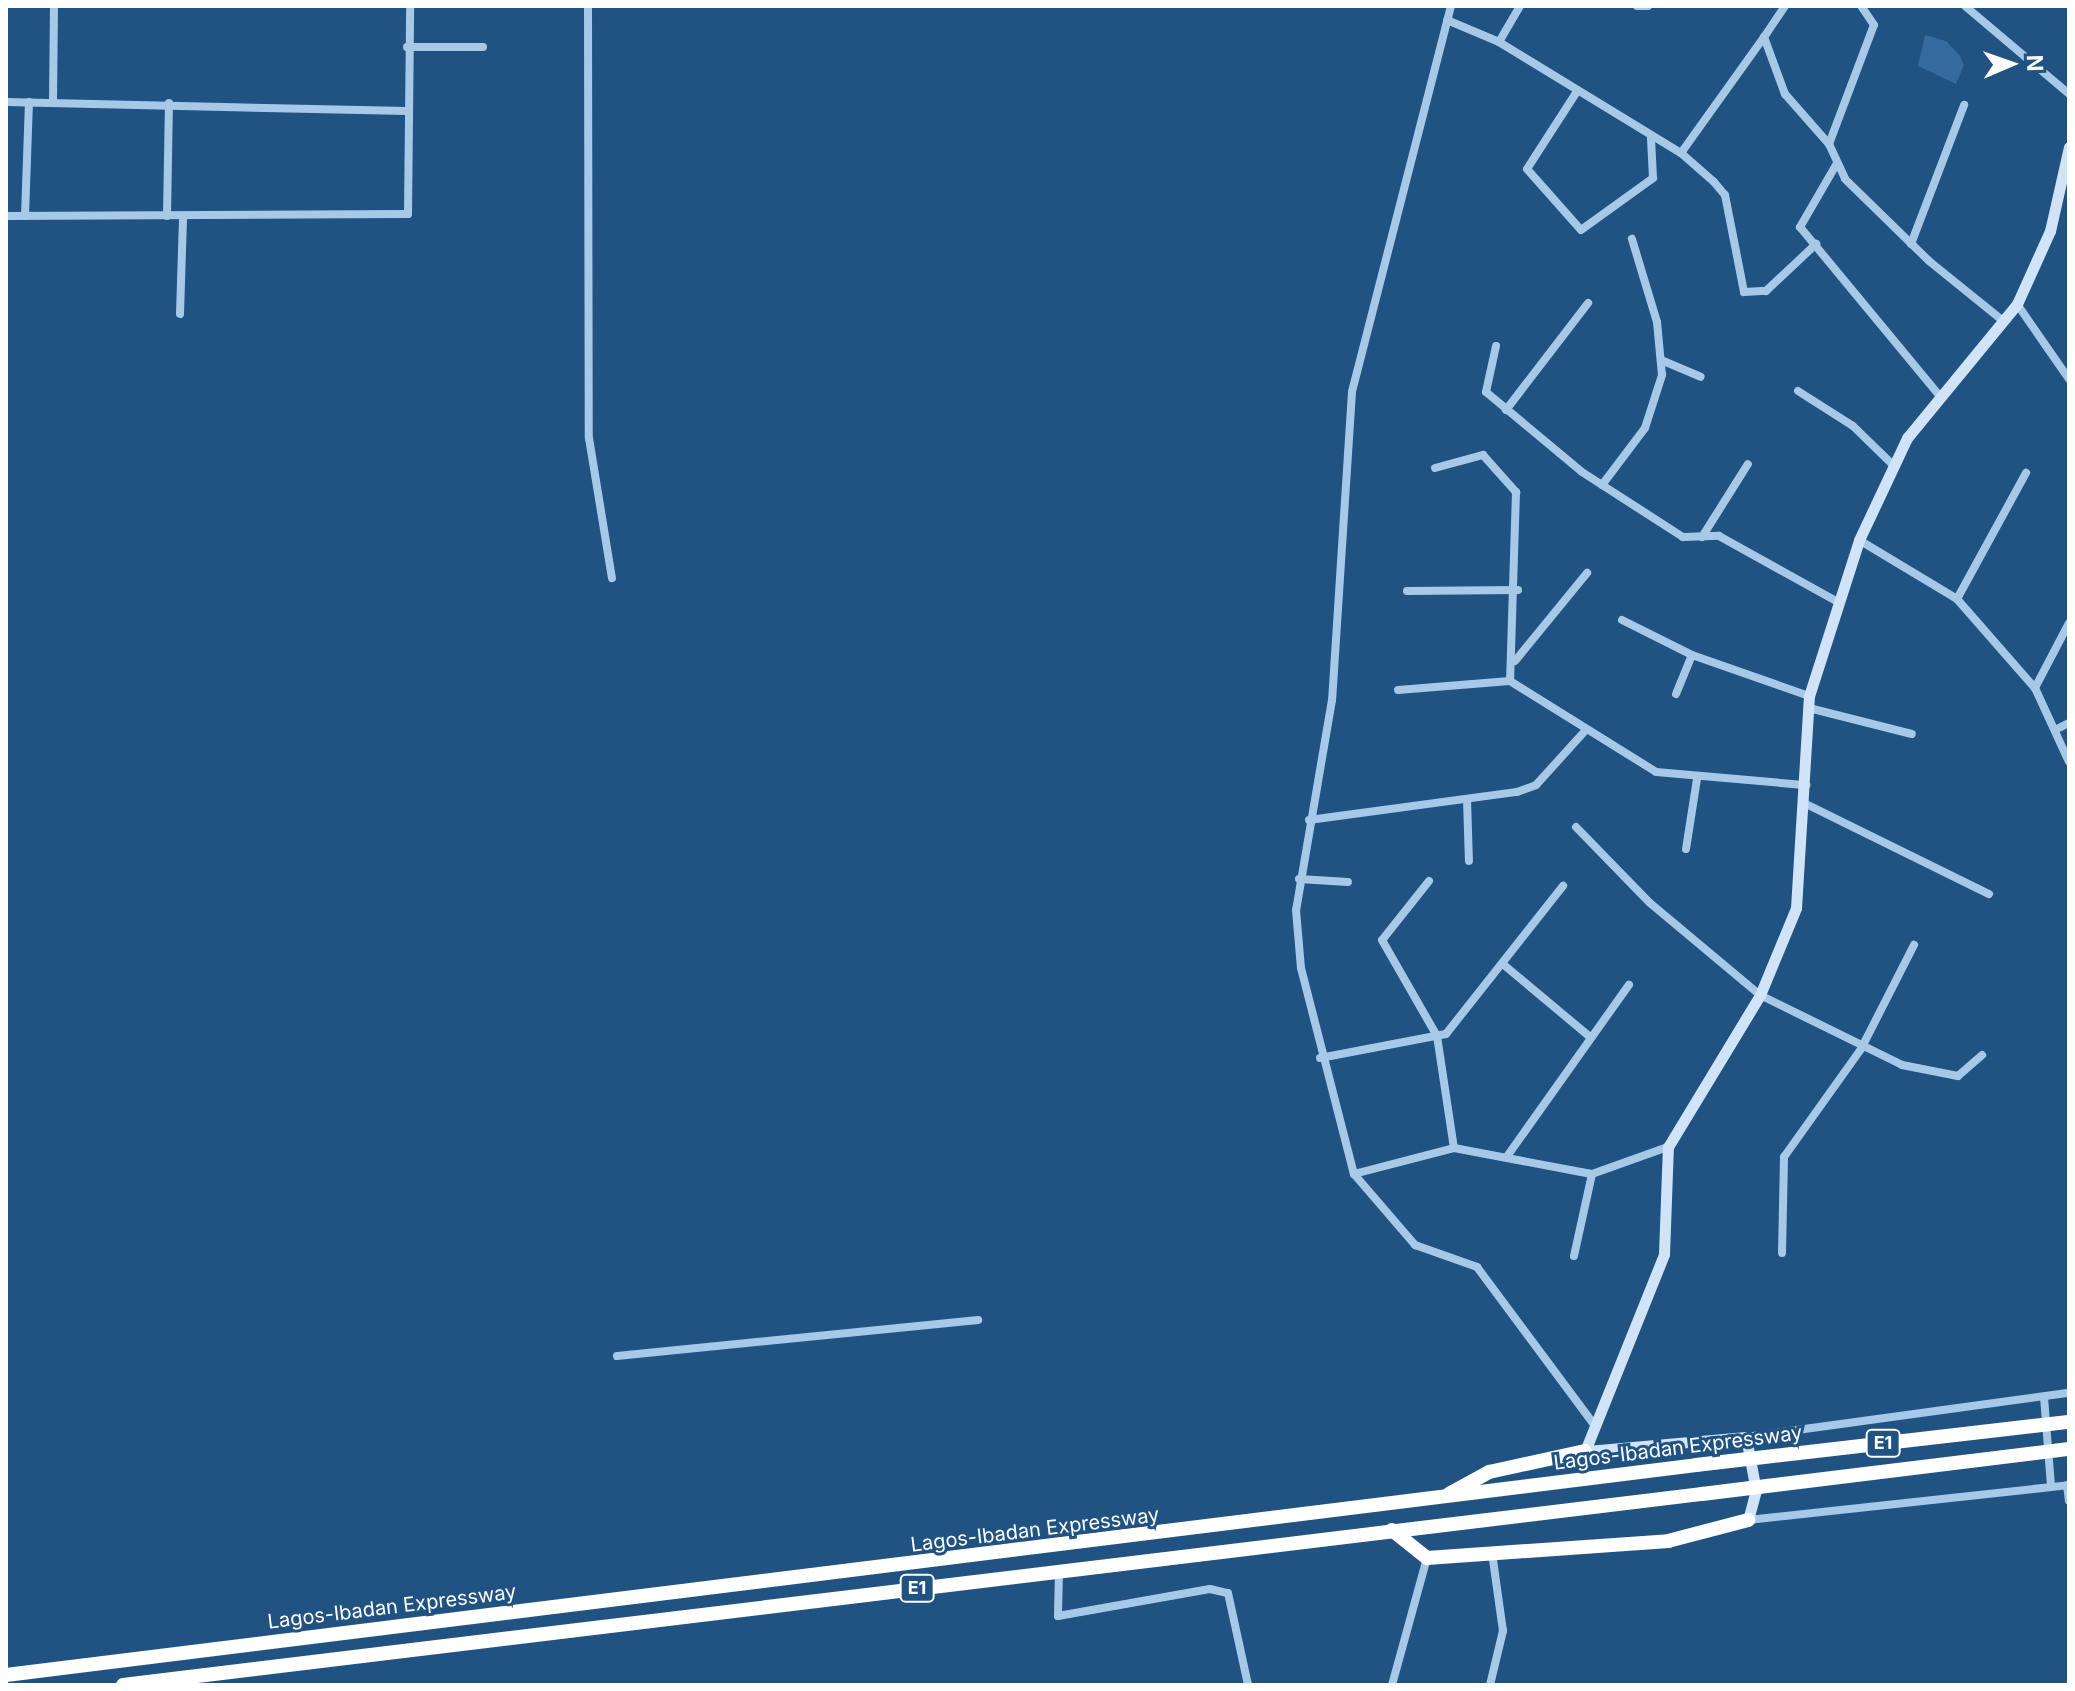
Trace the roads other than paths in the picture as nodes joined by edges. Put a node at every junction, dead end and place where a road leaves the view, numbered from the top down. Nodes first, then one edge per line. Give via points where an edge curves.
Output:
1 (54, 6) edge
2 (410, 6) edge
3 (588, 6) edge
4 (1451, 6) edge
5 (1520, 6) edge
6 (1637, 6) edge
7 (1648, 6) edge
8 (1785, 6) edge
9 (1861, 6) edge
10 (1965, 6) edge
11 (1447, 20) junction
12 (1764, 37) junction
13 (1499, 42) junction
14 (407, 47) junction
15 (483, 47) dead end
16 (1576, 93) junction
17 (2069, 94) edge
18 (53, 101) junction
19 (6, 102) edge
20 (29, 102) junction
21 (169, 103) junction
22 (1964, 105) dead end
23 (407, 111) junction
24 (1651, 138) junction
25 (1829, 144) junction
26 (1681, 153) junction
27 (2068, 155) edge
28 (1836, 165) junction
29 (6, 216) edge
30 (25, 216) junction
31 (167, 216) junction
32 (183, 216) junction
33 (1632, 239) dead end
34 (1816, 244) junction
35 (1911, 244) junction
36 (1588, 303) dead end
37 (2017, 304) junction
38 (180, 314) dead end
39 (2002, 320) junction
40 (1496, 346) dead end
41 (1661, 360) junction
42 (1701, 377) dead end
43 (2069, 379) edge
44 (1798, 391) dead end
45 (1939, 395) junction
46 (1506, 410) junction
47 (1748, 464) dead end
48 (1892, 464) junction
49 (1435, 468) dead end
50 (2026, 473) dead end
51 (1602, 485) junction
52 (1702, 537) junction
53 (1859, 540) junction
54 (1587, 573) dead end
55 (612, 578) dead end
56 (1518, 590) junction
57 (1407, 591) dead end
58 (1957, 599) junction
59 (1838, 602) junction
60 (1622, 620) dead end
61 (2069, 623) edge
62 (1692, 655) junction
63 (1514, 661) junction
64 (1510, 681) junction
65 (2035, 688) junction
66 (1398, 690) dead end
67 (1676, 694) dead end
68 (1809, 702) junction
69 (2069, 723) edge
70 (2055, 730) junction
71 (1585, 731) junction
72 (1912, 734) dead end
73 (2069, 762) edge
74 (1697, 779) junction
75 (1807, 785) junction
76 (1467, 799) junction
77 (1806, 804) junction
78 (1309, 820) junction
79 (1576, 827) dead end
80 (1686, 849) dead end
81 (1469, 861) dead end
82 (1299, 879) junction
83 (1429, 881) dead end
84 (1348, 882) dead end
85 (1563, 886) dead end
86 (1989, 894) dead end
87 (1914, 945) dead end
88 (1504, 965) junction
89 (1629, 985) dead end
90 (1760, 995) junction
91 (1437, 1036) junction
92 (1590, 1037) junction
93 (1861, 1049) junction
94 (1982, 1055) dead end
95 (1320, 1058) junction
96 (1668, 1147) junction
97 (1454, 1148) junction
98 (1508, 1155) junction
99 (1354, 1174) junction
100 (1592, 1174) junction
101 (1782, 1253) dead end
102 (1574, 1256) dead end
103 (978, 1320) dead end
104 (617, 1356) dead end
105 (2069, 1393) edge
106 (2044, 1397) junction
107 (2069, 1422) edge
108 (1593, 1423) junction
109 (1746, 1437) junction
110 (2069, 1449) edge
111 (1585, 1451) junction
112 (2068, 1485) edge
113 (2051, 1486) junction
114 (1444, 1498) junction
115 (2069, 1501) edge
116 (1748, 1520) junction
117 (1392, 1530) junction
118 (1492, 1553) junction
119 (1427, 1558) junction
120 (1059, 1571) junction
121 (6, 1675) edge
122 (129, 1685) edge
123 (1248, 1685) edge
124 (1392, 1685) edge
125 (1490, 1685) edge

1 - 18 street
2 - 14 street
3 - 55 street via 589,438
4 - 11 street
5 - 13 street
6 - 7 street
8 - 12 street
9 - 25 street via 1874,25
10 - 17 street
11 - 13 street
11 - 78 street via 1352,392 1332,700
12 - 25 street via 1785,94
12 - 26 street
13 - 16 street
14 - 15 street
14 - 23 street
16 - 24 street
16 - 24 street via 1527,169 1581,230 1653,178
18 - 20 street
18 - 21 street
19 - 20 street
20 - 30 street
21 - 23 street
21 - 31 street
22 - 35 street
23 - 32 street via 414,190 408,214
24 - 26 street
25 - 28 street
26 - 34 street via 1725,195 1744,292 1766,291
27 - 37 street via 2050,231
28 - 34 street via 1799,222
28 - 35 street
29 - 30 street
30 - 31 street
31 - 32 street
32 - 38 street
33 - 41 street
34 - 45 street via 1894,349
35 - 39 street
36 - 46 street
37 - 39 street
37 - 43 street
39 - 45 street
40 - 46 street via 1482,385
41 - 42 street
41 - 51 street via 1658,400
44 - 48 street via 1853,426
45 - 48 street
46 - 51 street
47 - 52 street
48 - 53 street
49 - 56 street via 1483,455 1516,492
50 - 58 street
51 - 52 street via 1683,537
52 - 59 street via 1719,536
53 - 58 street
53 - 59 street
54 - 63 street
56 - 57 street
56 - 63 street
58 - 65 street
59 - 68 street
60 - 62 street
61 - 65 street
62 - 67 street
62 - 68 street
63 - 64 street
64 - 66 street
64 - 71 street
65 - 70 street
68 - 72 street
68 - 75 street
69 - 70 street
70 - 73 street
71 - 74 street via 1629,762
71 - 76 street via 1536,785
74 - 75 street
74 - 80 street
75 - 77 street
76 - 78 street
76 - 81 street
77 - 86 street
77 - 90 street via 1796,908
78 - 82 street
79 - 90 street via 1650,903
82 - 84 street
82 - 95 street via 1301,968
83 - 91 street via 1382,940
85 - 88 street
87 - 93 street
88 - 91 street via 1460,1023
88 - 92 street
89 - 92 street
90 - 93 street
90 - 96 street
91 - 95 street
91 - 97 street
92 - 98 street
93 - 94 street via 1958,1076
93 - 101 street via 1784,1157
95 - 99 street
96 - 100 street
96 - 108 street via 1664,1254
97 - 98 street
97 - 99 street
98 - 100 street
99 - 108 street via 1415,1245 1477,1267
100 - 102 street
103 - 104 street
105 - 106 street
106 - 109 street
106 - 113 street
107 - 114 highway, Lagos-Ibadan Expressway / E1, bridge
108 - 111 street
109 - 111 street
109 - 116 street via 1756,1491
110 - 117 highway, E1, bridge
111 - 114 highway via 1489,1472
112 - 113 street
112 - 115 street
113 - 116 street
114 - 121 highway, Lagos-Ibadan Expressway / E1
116 - 118 highway via 1668,1541
117 - 119 highway
117 - 120 highway, E1
118 - 119 highway
118 - 125 street via 1503,1631
119 - 124 street
120 - 122 highway, E1
120 - 123 street via 1058,1616 1210,1589 1228,1593

